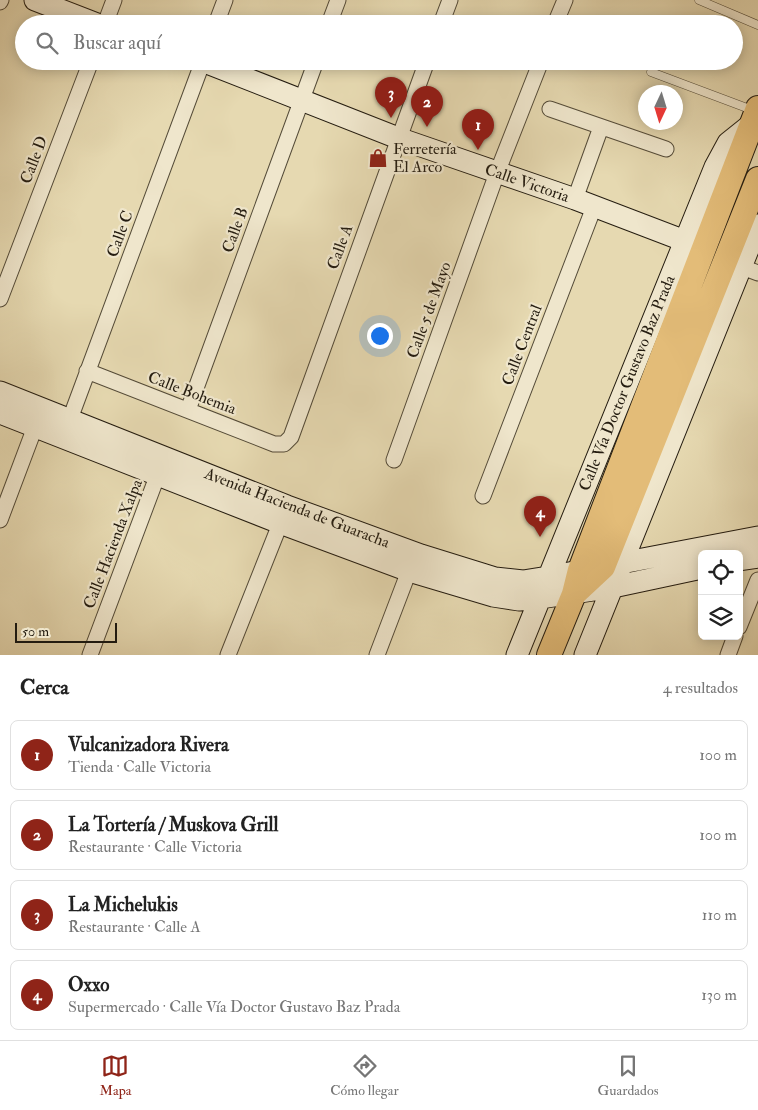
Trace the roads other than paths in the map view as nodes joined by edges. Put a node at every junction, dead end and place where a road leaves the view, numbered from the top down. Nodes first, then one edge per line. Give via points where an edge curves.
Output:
1 (35, 0) edge
2 (114, 0) edge
3 (225, 0) edge
4 (338, 0) edge
5 (450, 0) edge
6 (565, 0) edge
7 (699, 0) edge
8 (74, 15) edge
9 (108, 15) edge
10 (219, 15) edge
11 (332, 15) edge
12 (444, 15) edge
13 (559, 15) edge
14 (733, 15) edge
15 (743, 19) edge
16 (758, 26) edge
17 (87, 70) edge
18 (199, 70) edge
19 (225, 70) edge
20 (313, 70) edge
21 (424, 70) edge
22 (537, 70) edge
23 (651, 72) dead end
24 (301, 100) junction
25 (550, 109) dead end
26 (756, 114) edge
27 (601, 127) junction
28 (398, 138) junction
29 (666, 149) dead end
30 (497, 173) junction
31 (758, 179) edge
32 (574, 199) junction
33 (594, 207) junction
34 (758, 225) edge
35 (684, 241) junction
36 (750, 270) edge
37 (0, 298) edge
38 (87, 371) junction
39 (0, 392) edge
40 (188, 410) junction
41 (0, 413) edge
42 (38, 417) junction
43 (70, 419) junction
44 (284, 444) joint
45 (394, 460) dead end
46 (158, 474) junction
47 (483, 496) dead end
48 (284, 514) junction
49 (0, 520) edge
50 (758, 537) edge
51 (758, 556) edge
52 (743, 559) edge
53 (698, 568) edge
54 (408, 571) junction
55 (605, 572) junction
56 (548, 577) junction
57 (758, 580) edge
58 (574, 594) junction
59 (540, 598) junction
60 (743, 617) edge
61 (598, 625) junction
62 (734, 640) edge
63 (90, 655) edge
64 (228, 655) edge
65 (377, 655) edge
66 (517, 655) edge
67 (549, 655) edge
68 (585, 655) edge
69 (728, 655) edge

1 - 8 street
2 - 9 street
3 - 10 street
4 - 11 street
5 - 12 street
6 - 13 street
7 - 14 lane
15 - 16 lane
17 - 37 street, Calle D
18 - 38 street, Calle C
19 - 24 street, Calle Victoria
20 - 24 street, Calle B
21 - 28 street, Calle A
22 - 30 street, Calle 5 de Mayo
23 - 26 lane
24 - 28 street, Calle Victoria
24 - 40 street, Calle B
25 - 27 street
26 - 35 street, Calle Vía Doctor Gustavo Baz Prada via 728,143
26 - 55 main road, Calle Vía Doctor Gustavo Baz Prada
27 - 29 street
27 - 32 street
28 - 30 street, Calle Victoria
28 - 44 street, Calle A via 291,437
30 - 32 street, Calle Victoria
30 - 45 street, Calle 5 de Mayo
31 - 55 main road, Calle Vía Doctor Gustavo Baz Prada
32 - 33 street, Calle Victoria
33 - 35 street, Calle Victoria
33 - 47 street, Calle Central
34 - 36 street, Calle Vía Doctor Gustavo Baz Prada
35 - 56 street, Calle Vía Doctor Gustavo Baz Prada
36 - 55 street, Calle Vía Doctor Gustavo Baz Prada
38 - 40 street, Calle Bohemia
38 - 43 street, Calle C
39 - 42 street, Avenida Hacienda de Guaracha
40 - 44 street, Calle Bohemia via 274,444
41 - 42 street, Avenida Hacienda de Guaracha
42 - 43 street, Avenida Hacienda de Guaracha
42 - 46 street, Avenida Hacienda de Guaracha
42 - 49 street
43 - 48 street, Avenida Hacienda de Guaracha
46 - 48 street, Avenida Hacienda de Guaracha
46 - 63 street, Calle Hacienda Xalpa
48 - 54 street, Avenida Hacienda de Guaracha
48 - 56 street, Avenida Hacienda de Guaracha via 496,578 523,581
48 - 64 street
50 - 55 street
51 - 52 street
53 - 55 street
54 - 59 street, Avenida Hacienda de Guaracha via 493,596 519,600
54 - 65 street
55 - 56 street, Avenida Hacienda de Guaracha
55 - 58 main road, Calle Vía Doctor Gustavo Baz Prada
55 - 61 street, Calle Vía Doctor Gustavo Baz Prada
56 - 59 street, Calle Vía Doctor Gustavo Baz Prada
57 - 60 street
58 - 59 street, Avenida Hacienda de Guaracha
58 - 61 street
58 - 67 main road, Calle Vía Doctor Gustavo Baz Prada
59 - 66 street, Calle Vía Doctor Gustavo Baz Prada
61 - 68 street, Calle Vía Doctor Gustavo Baz Prada
62 - 69 street

